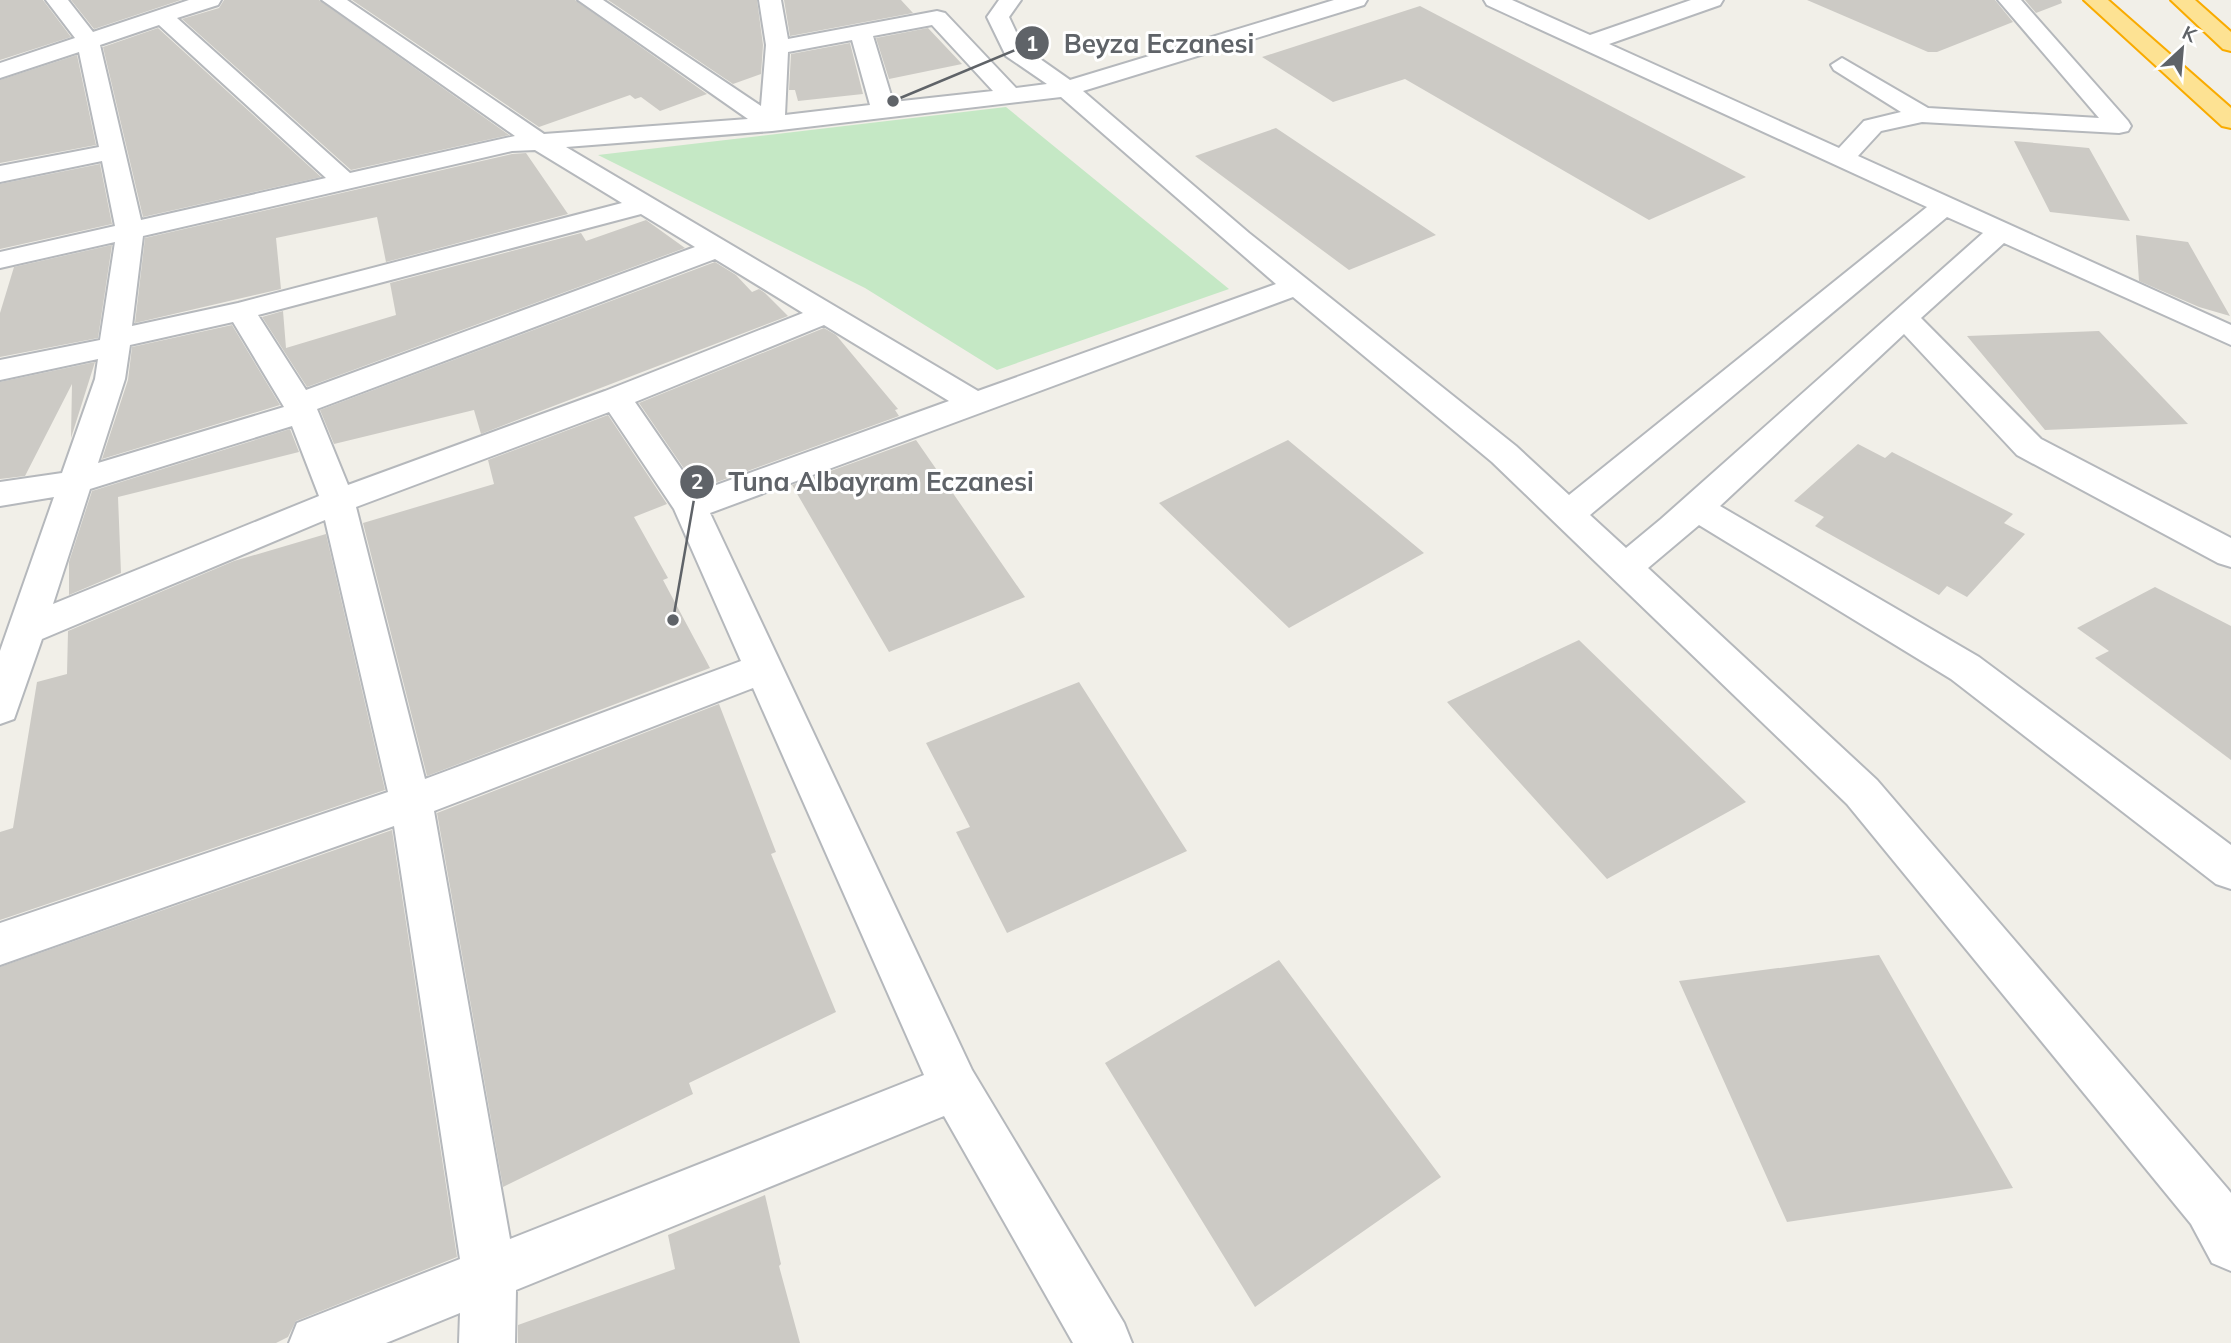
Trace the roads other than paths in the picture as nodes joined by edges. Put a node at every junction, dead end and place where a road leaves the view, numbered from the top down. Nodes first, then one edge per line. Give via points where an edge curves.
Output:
1 (57, 0) edge
2 (210, 0) edge
3 (333, 0) edge
4 (589, 0) edge
5 (770, 0) edge
6 (1010, 0) edge
7 (1356, 0) edge
8 (1713, 0) edge
9 (2009, 0) edge
10 (2095, 0) edge
11 (2182, 0) edge
12 (1503, 2) edge
13 (960, 13) dead end
14 (161, 15) junction
15 (937, 18) junction
16 (861, 32) junction
17 (88, 40) junction
18 (1589, 43) junction
19 (2231, 44) edge
20 (776, 48) junction
21 (1842, 65) dead end
22 (0, 71) edge
23 (1065, 89) junction
24 (1010, 95) junction
25 (883, 110) junction
26 (1922, 115) junction
27 (2231, 121) edge
28 (772, 124) junction
29 (541, 143) junction
30 (111, 152) junction
31 (1842, 159) junction
32 (0, 174) edge
33 (345, 182) junction
34 (644, 205) junction
35 (1944, 206) junction
36 (2002, 230) junction
37 (130, 231) junction
38 (716, 248) junction
39 (0, 260) edge
40 (1297, 286) junction
41 (241, 311) junction
42 (826, 314) junction
43 (1903, 316) junction
44 (2231, 336) edge
45 (115, 343) junction
46 (0, 370) edge
47 (616, 398) junction
48 (975, 403) junction
49 (301, 408) junction
50 (76, 482) junction
51 (0, 494) edge
52 (338, 501) junction
53 (690, 507) junction
54 (1699, 509) junction
55 (1567, 515) junction
56 (2231, 554) edge
57 (1625, 569) junction
58 (26, 629) junction
59 (763, 668) junction
60 (3, 690) edge
61 (411, 802) junction
62 (2231, 870) edge
63 (0, 943) edge
64 (955, 1087) junction
65 (2231, 1244) edge
66 (489, 1274) junction
67 (317, 1343) edge
68 (487, 1343) edge
69 (1104, 1343) edge

1 - 17 street
2 - 14 street
3 - 29 street
4 - 28 street
5 - 20 street
6 - 23 street via 998,17 1014,51
7 - 23 street
8 - 18 street
9 - 26 street via 2119,125
10 - 27 highway
11 - 19 highway
12 - 18 street
13 - 15 street
14 - 17 street
14 - 33 street
15 - 16 street
15 - 24 street
16 - 20 street
16 - 25 street
17 - 22 street
17 - 30 street
18 - 31 street
20 - 28 street
21 - 26 street
23 - 24 street
23 - 40 street
24 - 25 street
25 - 28 street
26 - 31 street via 1873,126
28 - 29 street
29 - 33 street via 512,144
29 - 34 street
30 - 32 street
30 - 37 street
31 - 35 street
33 - 37 street
34 - 38 street
34 - 41 street
35 - 36 street
35 - 55 street
36 - 43 street
36 - 44 street
37 - 39 street
37 - 45 street
38 - 42 street
38 - 49 street
40 - 48 street
40 - 55 street via 1504,454
41 - 45 street
41 - 49 street
42 - 47 street
42 - 48 street
43 - 54 street
43 - 56 street via 2029,447
45 - 46 street
45 - 50 street via 110,379
47 - 52 street
47 - 53 street
48 - 53 street
49 - 50 street
49 - 52 street
50 - 51 street
50 - 58 street
52 - 58 street
52 - 61 street
53 - 59 street
54 - 57 street
54 - 62 street via 1965,667
55 - 57 street
57 - 65 street via 1862,792 2209,1206
58 - 60 street
59 - 61 street
59 - 64 street
61 - 63 street
61 - 66 street
64 - 66 street
64 - 69 street
66 - 67 street
66 - 68 street

